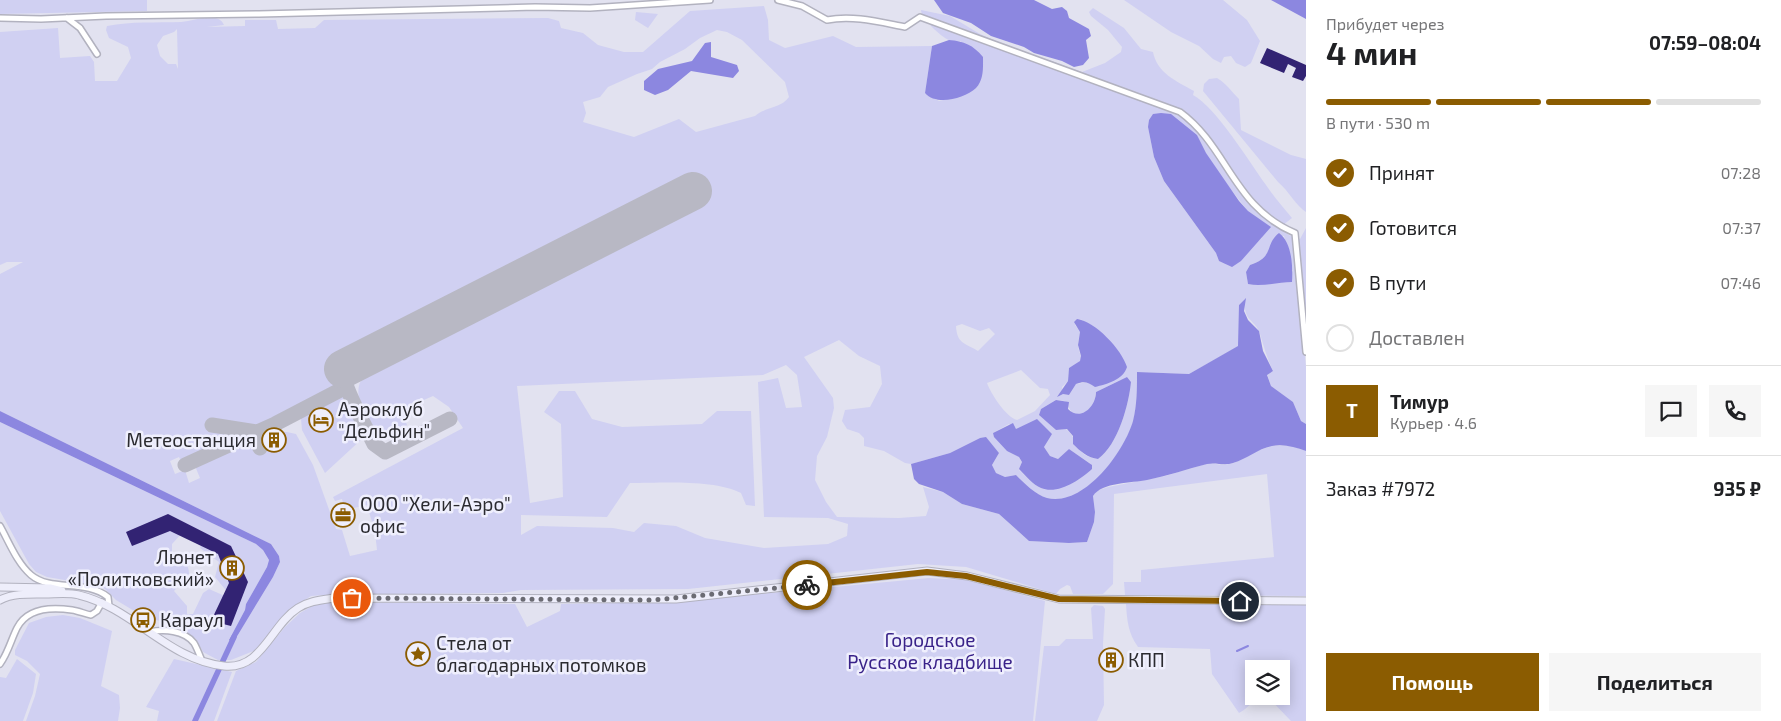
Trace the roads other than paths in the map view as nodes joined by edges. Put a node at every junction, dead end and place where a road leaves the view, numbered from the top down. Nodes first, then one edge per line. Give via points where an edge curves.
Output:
1 (710, 0) edge
2 (778, 0) edge
3 (0, 18) edge
4 (66, 18) junction
5 (98, 54) dead end
6 (1306, 352) edge
7 (0, 526) edge
8 (0, 588) edge
9 (77, 594) junction
10 (3, 599) edge
11 (1306, 601) edge
12 (105, 604) junction
13 (150, 632) junction
14 (202, 662) junction
15 (0, 664) edge

1 - 4 street via 590,8
2 - 6 street via 802,6 827,20 838,17 905,27 920,17 1180,112 1196,125 1260,212 1295,233
3 - 4 street
4 - 5 street via 80,28
7 - 12 street via 19,560 38,580 96,590 108,597
8 - 9 street via 50,588
9 - 10 street
9 - 12 street
11 - 14 street via 1059,599 966,576 927,572 676,599 334,598 315,600 297,608 252,659 235,666
12 - 13 street
12 - 15 street via 91,615 66,610 30,613 23,618
13 - 14 street via 176,650
13 - 14 street via 164,628 190,640

